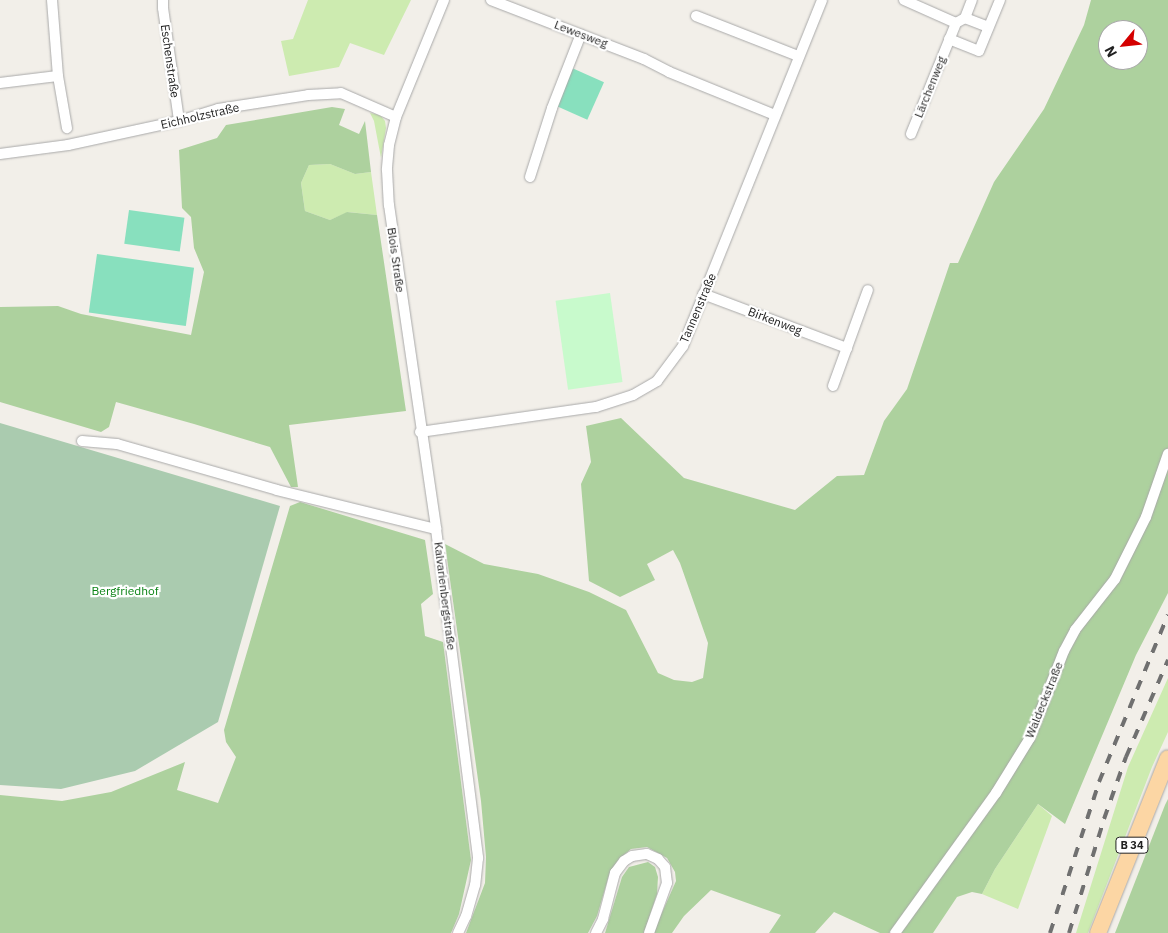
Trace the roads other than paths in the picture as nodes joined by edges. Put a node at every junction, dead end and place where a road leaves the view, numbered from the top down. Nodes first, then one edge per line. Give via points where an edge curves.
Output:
1 (52, 0) edge
2 (164, 0) edge
3 (444, 0) edge
4 (491, 0) edge
5 (822, 0) edge
6 (904, 0) edge
7 (972, 0) edge
8 (1000, 0) edge
9 (696, 16) dead end
10 (960, 20) junction
11 (988, 27) junction
12 (581, 34) junction
13 (949, 39) junction
14 (798, 56) junction
15 (58, 76) junction
16 (0, 83) edge
17 (775, 115) junction
18 (396, 117) junction
19 (179, 121) junction
20 (67, 128) dead end
21 (911, 134) dead end
22 (0, 154) edge
23 (530, 178) dead end
24 (868, 290) dead end
25 (704, 294) junction
26 (847, 348) junction
27 (833, 386) dead end
28 (420, 432) junction
29 (82, 441) dead end
30 (1168, 454) edge
31 (436, 528) junction
32 (1168, 758) edge
33 (458, 933) edge
34 (596, 933) edge
35 (649, 933) edge
36 (895, 933) edge
37 (1098, 933) edge

1 - 15 street
2 - 19 street, Eschenstraße via 162,8
3 - 18 street, Blois Straße
4 - 12 street, Lewesweg
5 - 14 street, Tannenstraße
6 - 10 street
7 - 10 street, Lärchenweg
8 - 11 street
9 - 14 street
10 - 11 street
10 - 13 street, Lärchenweg
11 - 13 street via 979,52
12 - 17 street, Lewesweg
12 - 23 street via 552,108
13 - 21 street, Lärchenweg
14 - 17 street, Tannenstraße
15 - 16 street
15 - 20 street
17 - 25 street, Tannenstraße
18 - 19 street, Eichholzstraße via 341,93 218,109
18 - 28 street, Blois Straße via 389,145 388,205
19 - 22 street, Eichholzstraße via 68,145
24 - 26 street
25 - 26 street, Birkenweg
25 - 28 street, Tannenstraße via 683,346 657,381 632,395 596,407
26 - 27 street
28 - 31 street, Blois Straße
29 - 31 street, Kalvarienbergstraße via 117,444 277,490
30 - 36 street, Waldeckstraße via 1146,516 1115,579 1075,630 1030,738 996,793
31 - 33 street, Kalvarienbergstraße via 478,858 475,885
32 - 37 main road, B 34
34 - 35 street via 615,874 632,856 647,854 665,867 666,883

